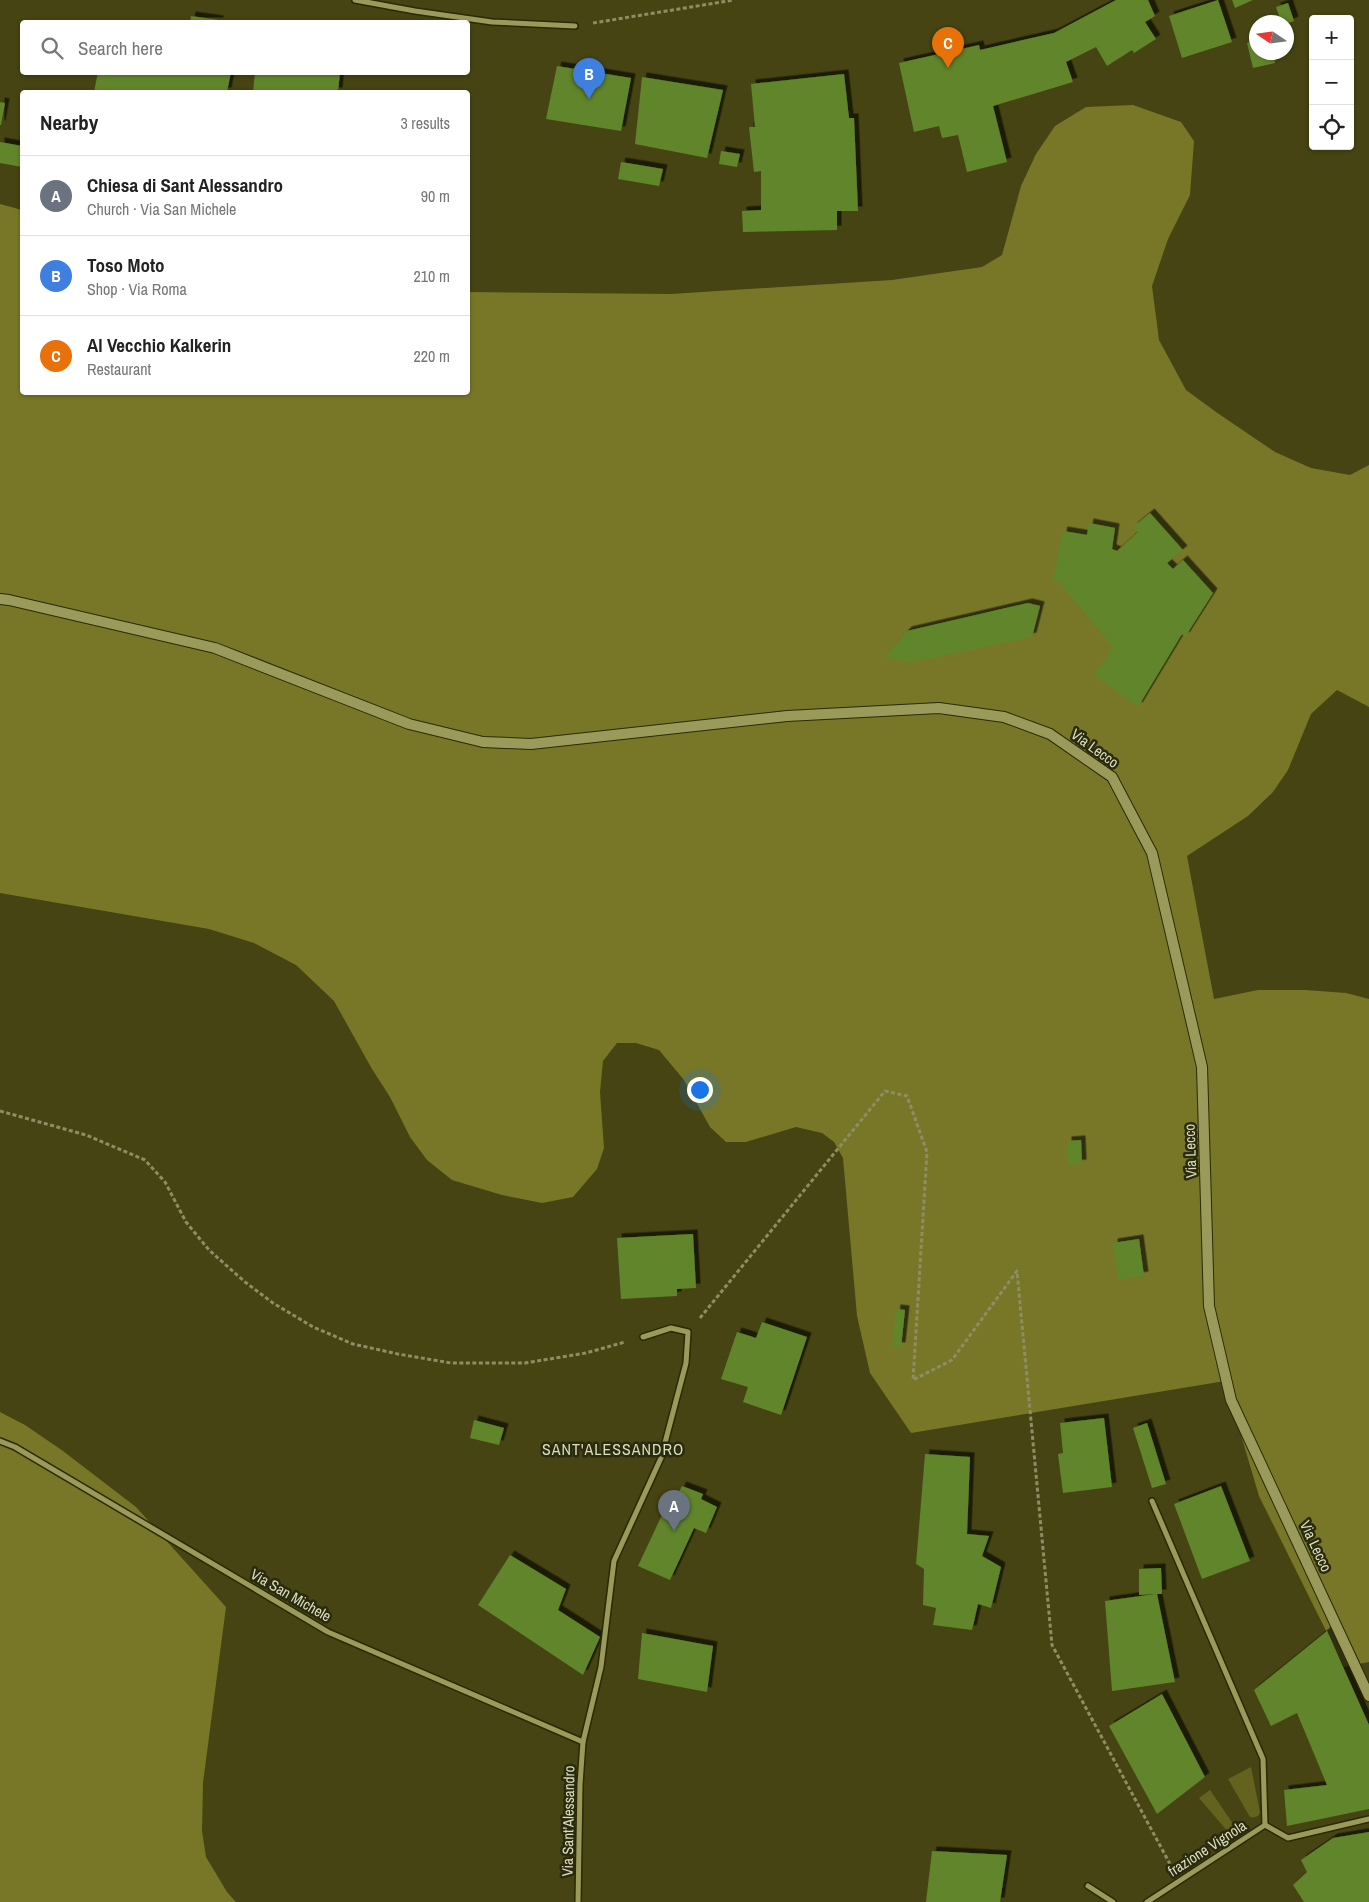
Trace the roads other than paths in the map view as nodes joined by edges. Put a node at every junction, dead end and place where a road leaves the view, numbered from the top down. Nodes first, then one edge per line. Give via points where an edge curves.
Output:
1 (355, 0) edge
2 (575, 26) road end
3 (0, 599) edge
4 (644, 1337) road end
5 (0, 1441) edge
6 (1152, 1501) dead end
7 (1369, 1696) edge
8 (583, 1742) junction
9 (1369, 1819) edge
10 (1265, 1825) junction
11 (1088, 1886) dead end
12 (578, 1902) edge
13 (1113, 1902) edge
14 (1147, 1902) edge

1 - 2 street via 492,22
3 - 7 main road, Via Lecco via 215,648 409,724 482,742 530,744 787,716 939,708 1004,717 1050,734 1112,777 1152,853 1202,1067 1209,1306 1231,1400
4 - 8 street, Via Sant'Alessandro via 671,1328 688,1332 686,1363 661,1458 614,1560 601,1667
5 - 8 street, Via San Michele via 328,1632
6 - 10 street via 1263,1759
8 - 12 street, Via Sant'Alessandro
9 - 10 street, frazione Vignola via 1288,1838
10 - 14 street, frazione Vignola
11 - 13 street

